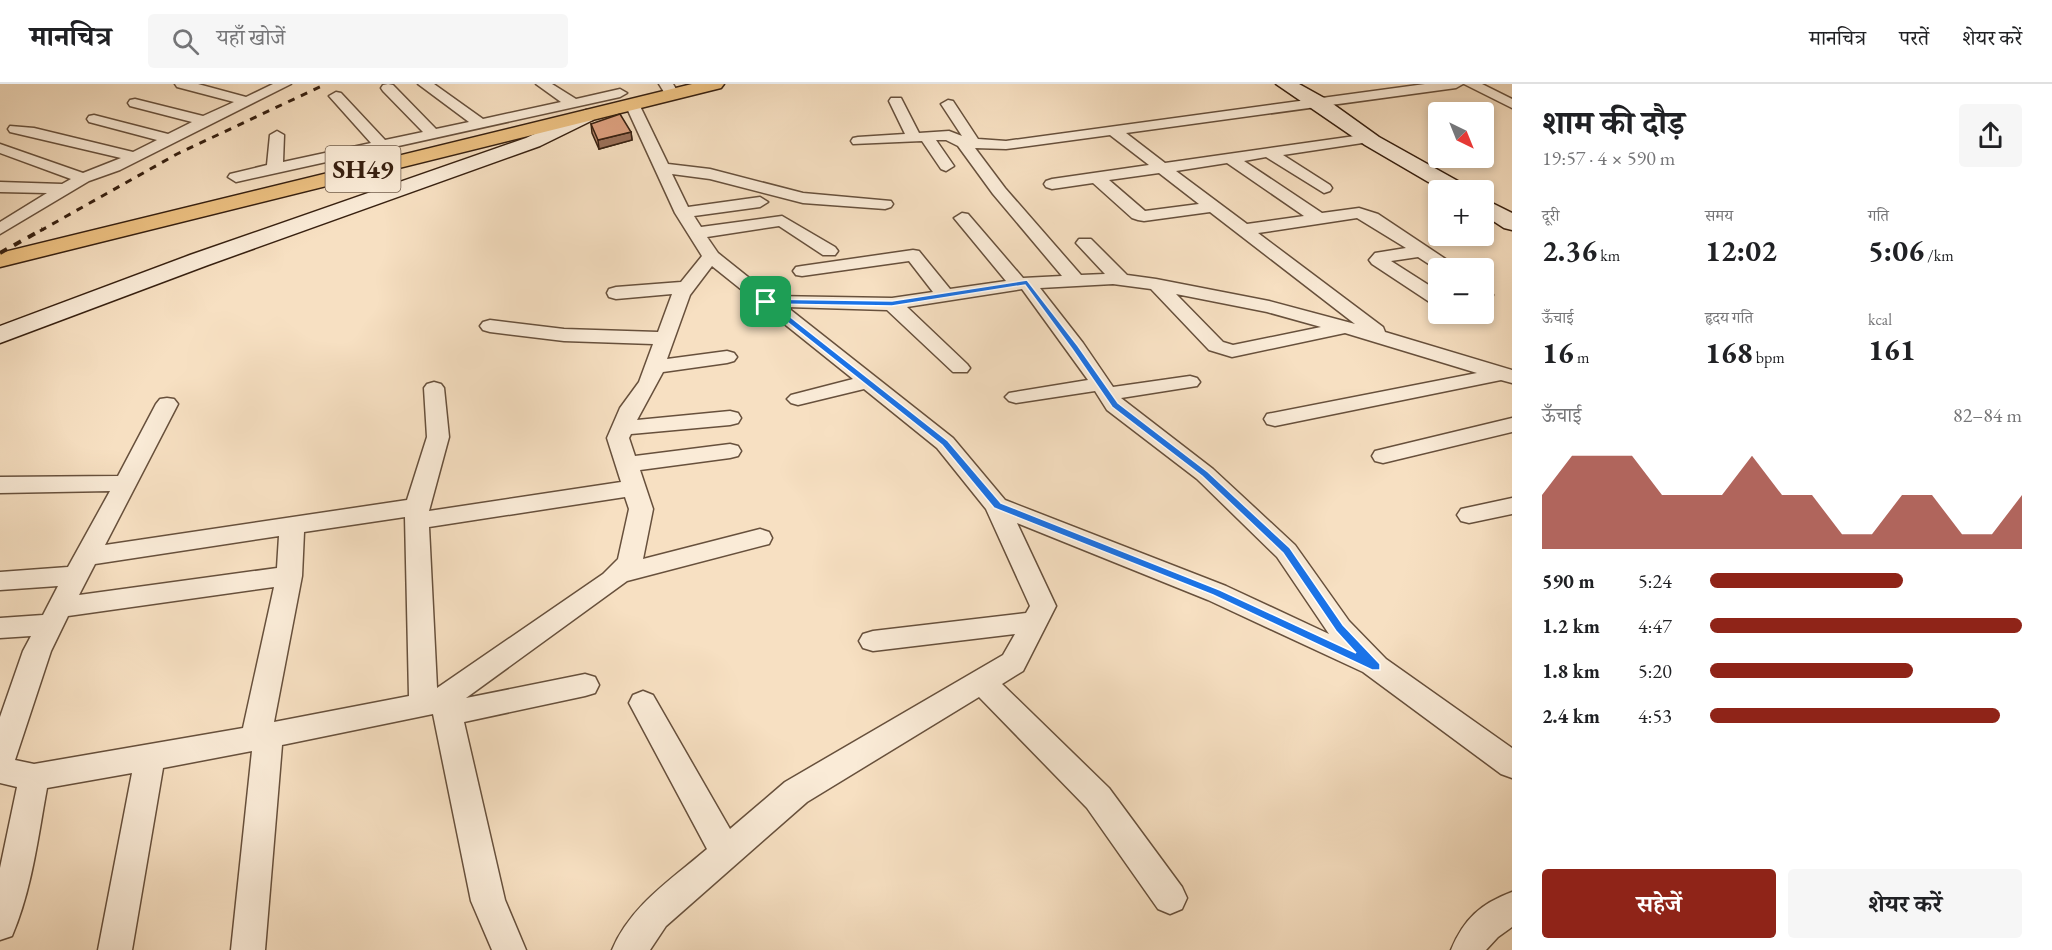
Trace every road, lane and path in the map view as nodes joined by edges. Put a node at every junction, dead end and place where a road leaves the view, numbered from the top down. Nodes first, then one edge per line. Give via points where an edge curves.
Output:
1 (182, 84) edge
2 (284, 84) edge
3 (425, 84) edge
4 (543, 84) edge
5 (605, 84) edge
6 (1285, 84) edge
7 (1456, 84) edge
8 (1471, 84) edge
9 (710, 85) edge
10 (388, 88) dead end
11 (669, 89) edge
12 (336, 96) dead end
13 (632, 99) junction
14 (896, 100) dead end
15 (248, 101) junction
16 (1318, 103) junction
17 (135, 104) dead end
18 (948, 104) dead end
19 (1512, 104) edge
20 (580, 110) junction
21 (94, 119) dead end
22 (205, 121) junction
23 (481, 124) junction
24 (15, 129) dead end
25 (1115, 132) junction
26 (433, 134) junction
27 (278, 135) dead end
28 (920, 137) junction
29 (1369, 138) junction
30 (170, 139) junction
31 (858, 141) dead end
32 (969, 143) junction
33 (381, 146) junction
34 (0, 148) edge
35 (1269, 153) junction
36 (135, 157) junction
37 (1230, 158) junction
38 (946, 166) dead end
39 (275, 168) junction
40 (662, 168) junction
41 (1164, 168) junction
42 (1306, 176) junction
43 (88, 177) junction
44 (236, 177) dead end
45 (1096, 177) junction
46 (1439, 180) edge
47 (1264, 181) junction
48 (1052, 184) dead end
49 (0, 187) edge
50 (1324, 188) dead end
51 (64, 189) junction
52 (760, 202) dead end
53 (885, 204) dead end
54 (1214, 207) junction
55 (1494, 212) edge
56 (683, 213) junction
57 (962, 218) dead end
58 (1318, 218) junction
59 (1512, 223) edge
60 (0, 229) edge
61 (1243, 230) junction
62 (696, 233) junction
63 (1085, 243) dead end
64 (829, 251) dead end
65 (1421, 251) junction
66 (711, 256) junction
67 (11, 257) edge
68 (1432, 258) edge
69 (802, 271) dead end
70 (1121, 280) junction
71 (1076, 281) junction
72 (1022, 283) junction
73 (1156, 284) junction
74 (687, 287) junction
75 (1428, 292) edge
76 (616, 293) dead end
77 (945, 295) junction
78 (766, 302) junction
79 (892, 304) junction
80 (490, 326) dead end
81 (1344, 327) junction
82 (0, 335) edge
83 (665, 338) junction
84 (1385, 338) junction
85 (727, 357) dead end
86 (654, 367) junction
87 (960, 368) dead end
88 (1509, 374) edge
89 (868, 382) junction
90 (1190, 382) dead end
91 (434, 388) dead end
92 (1104, 389) junction
93 (1016, 397) dead end
94 (798, 399) dead end
95 (167, 404) dead end
96 (1275, 419) dead end
97 (1512, 425) edge
98 (626, 456) junction
99 (1383, 456) dead end
100 (126, 483) junction
101 (0, 485) edge
102 (997, 506) junction
103 (1512, 507) edge
104 (417, 514) junction
105 (1469, 514) dead end
106 (292, 526) junction
107 (759, 537) dead end
108 (81, 567) junction
109 (618, 574) junction
110 (289, 576) junction
111 (0, 580) edge
112 (55, 616) junction
113 (1035, 622) junction
114 (0, 628) edge
115 (873, 641) dead end
116 (1376, 667) junction
117 (982, 682) junction
118 (585, 685) dead end
119 (643, 703) dead end
120 (439, 706) junction
121 (262, 737) junction
122 (150, 758) junction
123 (0, 759) edge
124 (1512, 765) edge
125 (0, 770) edge
126 (34, 777) junction
127 (726, 853) junction
128 (1170, 898) dead end
129 (1512, 908) edge
130 (0, 924) edge
131 (115, 950) edge
132 (248, 950) edge
133 (509, 950) edge
134 (629, 950) edge
135 (1468, 950) edge

1 - 15 street
2 - 15 street
3 - 23 street
4 - 20 street
5 - 13 street
6 - 16 main road
7 - 16 street
8 - 19 street
9 - 11 main road, SH49
10 - 26 street
11 - 13 main road, SH49
12 - 33 street
13 - 20 main road, SH49
13 - 40 street
14 - 28 street
15 - 22 street
16 - 25 street
16 - 29 main road
17 - 22 street
18 - 32 street
20 - 23 street
20 - 67 main road, SH49 via 413,157
20 - 82 main road via 533,142
21 - 30 street
22 - 30 street
23 - 26 street
24 - 36 street
25 - 32 street via 1006,145
25 - 41 street
26 - 33 street
27 - 39 street
28 - 31 street
28 - 32 street via 954,136
28 - 38 street
29 - 35 street
29 - 46 main road
30 - 36 street
32 - 71 street via 999,192
33 - 39 street
34 - 43 street
35 - 37 street
35 - 42 street
36 - 43 street
37 - 41 street
37 - 47 street
39 - 44 street
40 - 53 street via 710,174 803,198
40 - 56 street
41 - 45 street
41 - 54 street
42 - 47 street
42 - 50 street
43 - 51 street
45 - 48 street
45 - 54 street via 1144,216
47 - 58 street
49 - 51 street
51 - 60 street
52 - 56 street
54 - 61 street
55 - 59 main road
56 - 62 street
57 - 72 street
58 - 61 street
58 - 65 street via 1366,215
61 - 84 street
62 - 64 street via 782,221
62 - 66 street
63 - 70 street
65 - 68 street
65 - 75 street via 1378,260
66 - 74 street
66 - 78 street
69 - 77 street via 913,255
70 - 71 street
70 - 73 street
71 - 72 street
72 - 77 street
72 - 92 street
73 - 81 street
73 - 81 street via 1224,350
74 - 76 street
74 - 83 street
77 - 79 street
78 - 79 street
78 - 89 street
79 - 87 street
80 - 83 street via 564,335
81 - 84 street
83 - 86 street
84 - 88 street
85 - 86 street
86 - 98 street via 631,408
88 - 96 street
89 - 94 street
89 - 102 street via 945,443
90 - 92 street
91 - 104 street via 438,436
92 - 93 street
92 - 116 street via 1115,405 1205,474 1286,551 1340,628
95 - 100 street
97 - 99 street
98 - 98 street via 729,434
98 - 104 street
98 - 109 street via 641,509 630,562
100 - 101 street
100 - 108 street
102 - 113 street via 1043,606
102 - 116 street via 1217,592
103 - 105 street
104 - 106 street
104 - 120 street
106 - 108 street
106 - 110 street
107 - 109 street
108 - 111 street
108 - 112 street
109 - 120 street
110 - 112 street
110 - 121 street
112 - 114 street
112 - 123 street via 37,651
113 - 115 street
113 - 117 street via 1013,663
116 - 124 street
117 - 127 street via 796,792
117 - 128 street via 1098,798
118 - 120 street
119 - 127 street
120 - 121 street
120 - 133 street via 488,901
121 - 122 street
121 - 132 street
122 - 126 street
122 - 131 street
125 - 126 street
126 - 130 street via 16,870
127 - 134 street via 654,915
129 - 135 street via 1489,922 1472,939

